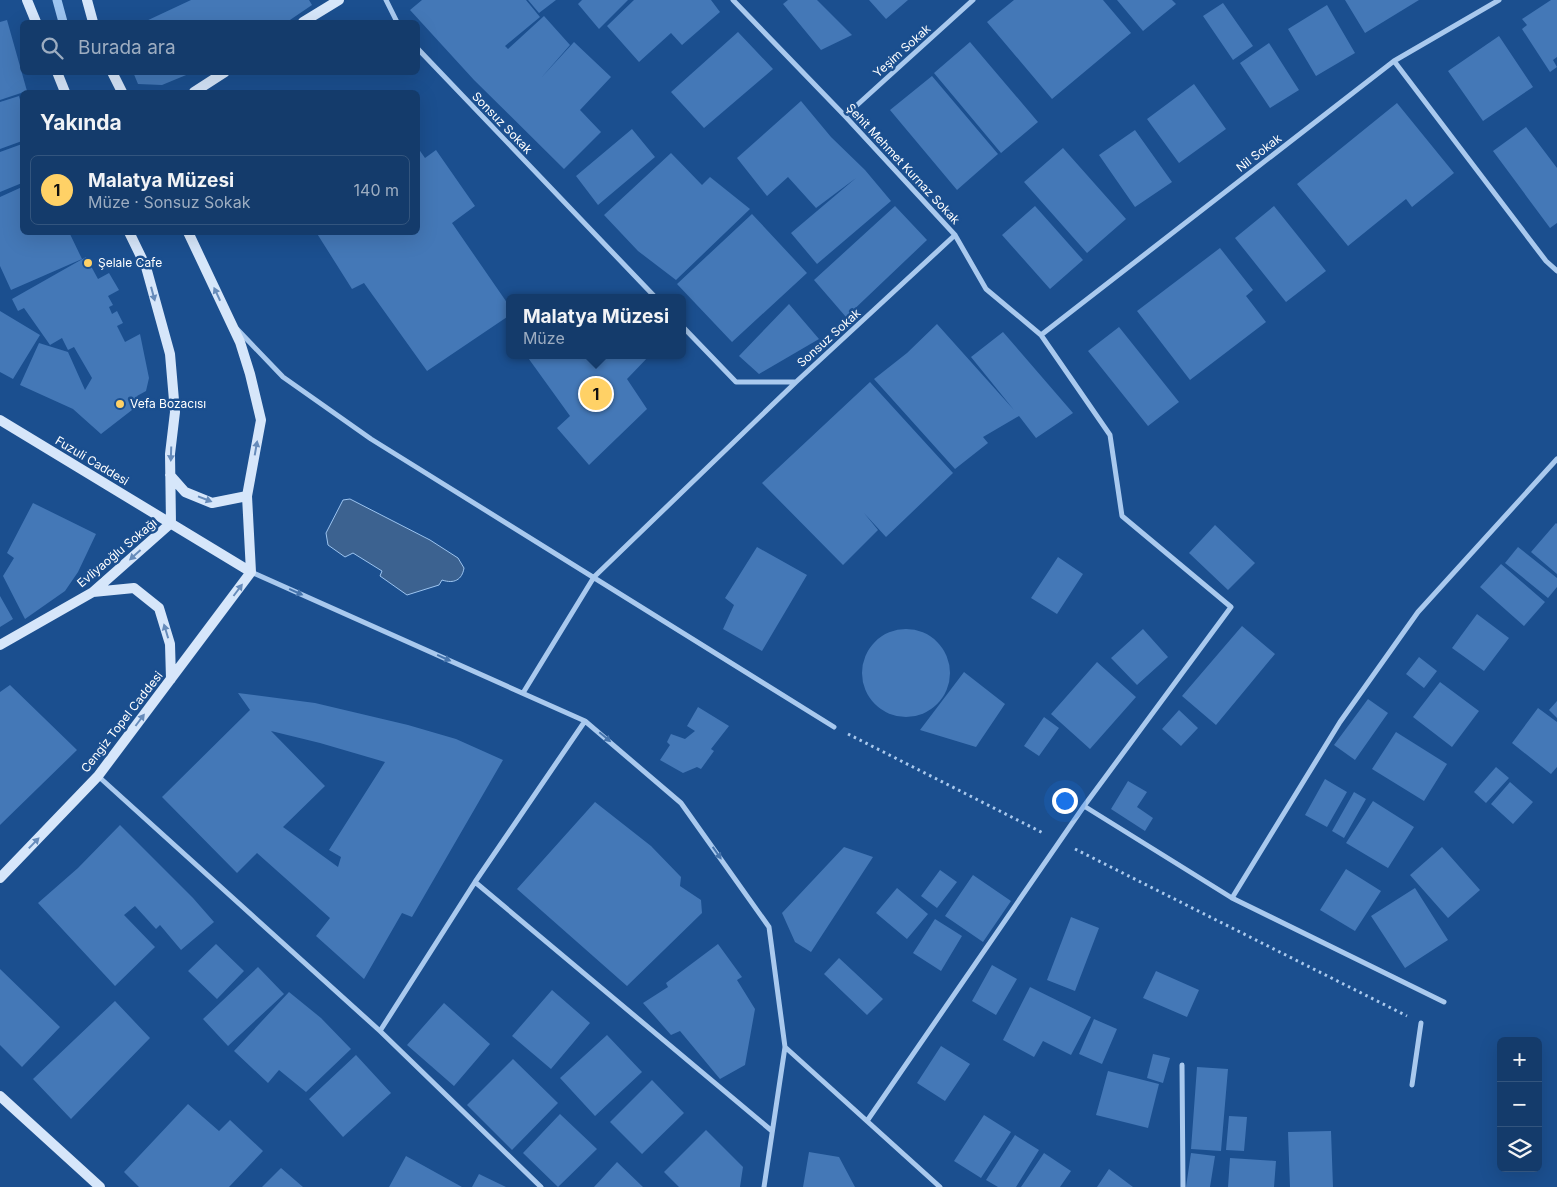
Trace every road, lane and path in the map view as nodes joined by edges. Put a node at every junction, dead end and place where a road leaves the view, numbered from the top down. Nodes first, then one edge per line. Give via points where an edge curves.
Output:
1 (27, 0) edge
2 (87, 0) edge
3 (338, 0) edge
4 (386, 0) edge
5 (733, 0) edge
6 (972, 0) edge
7 (1499, 0) edge
8 (35, 20) edge
9 (92, 20) edge
10 (306, 20) edge
11 (396, 20) edge
12 (420, 51) edge
13 (1394, 61) junction
14 (58, 75) edge
15 (114, 75) edge
16 (220, 75) edge
17 (64, 90) edge
18 (121, 90) edge
19 (197, 90) edge
20 (845, 116) junction
21 (130, 235) edge
22 (189, 235) edge
23 (955, 236) junction
24 (1557, 271) edge
25 (652, 294) edge
26 (230, 322) junction
27 (686, 330) edge
28 (1041, 335) junction
29 (796, 382) junction
30 (0, 420) edge
31 (1557, 459) edge
32 (170, 475) junction
33 (247, 496) junction
34 (171, 523) junction
35 (251, 572) junction
36 (594, 577) junction
37 (93, 592) junction
38 (0, 645) edge
39 (171, 679) junction
40 (523, 693) junction
41 (585, 721) junction
42 (834, 727) joint
43 (98, 776) junction
44 (1084, 806) junction
45 (1060, 841) junction
46 (0, 878) edge
47 (475, 882) junction
48 (1232, 898) junction
49 (1444, 1002) dead end
50 (1422, 1023) joint
51 (380, 1031) junction
52 (784, 1047) junction
53 (1182, 1065) dead end
54 (1412, 1085) dead end
55 (0, 1096) edge
56 (867, 1121) junction
57 (772, 1131) junction
58 (100, 1187) edge
59 (541, 1187) edge
60 (764, 1187) edge
61 (940, 1187) edge
62 (1184, 1187) edge

1 - 8 main road
2 - 9 main road
3 - 10 main road
4 - 11 street
5 - 20 street, Şehit Mehmet Kurnaz Sokak
6 - 20 street, Yeşim Sokak
7 - 13 street, Nil Sokak
12 - 25 street, Sonsuz Sokak
13 - 24 street via 1546,261
13 - 28 street, Nil Sokak
14 - 17 main road
15 - 18 main road
16 - 19 main road
20 - 23 street, Şehit Mehmet Kurnaz Sokak
21 -> 32 main road via 146,267 170,354 175,412
26 -> 22 main road
23 - 28 street, Şehit Mehmet Kurnaz Sokak via 986,289
23 - 29 street, Sonsuz Sokak
33 -> 26 main road via 260,420 250,374
26 - 36 street via 283,377 371,439
27 - 29 street, Sonsuz Sokak via 736,382
28 - 44 street, Şehit Mehmet Kurnaz Sokak via 1110,435 1122,516 1231,607
29 - 36 street
30 - 34 main road, Fuzuli Caddesi
31 - 48 street via 1418,612 1340,722
32 -> 33 main road via 185,492 212,502
32 - 34 main road
33 - 35 main road
34 - 35 main road, Fuzuli Caddesi
34 -> 37 main road, Evliyaoğlu Sokağı
39 -> 35 main road, Cengiz Topel Caddesi
35 -> 40 street
36 - 40 street
36 - 42 street
37 - 38 main road, Evliyaoğlu Sokağı
39 -> 37 main road via 170,644 159,608 134,588
43 -> 39 main road, Cengiz Topel Caddesi
40 - 41 street
41 - 47 street
41 -> 52 street via 682,803 769,927
42 - 45 path
46 -> 43 main road, Cengiz Topel Caddesi
43 - 51 street
44 - 45 street
44 - 48 street
45 - 50 path
45 - 56 street
47 - 51 street
47 - 57 street
48 - 49 street
50 - 54 street
51 - 59 street
52 - 56 street
52 - 57 street
53 - 62 street
55 - 58 main road
56 - 61 street
57 - 60 street

